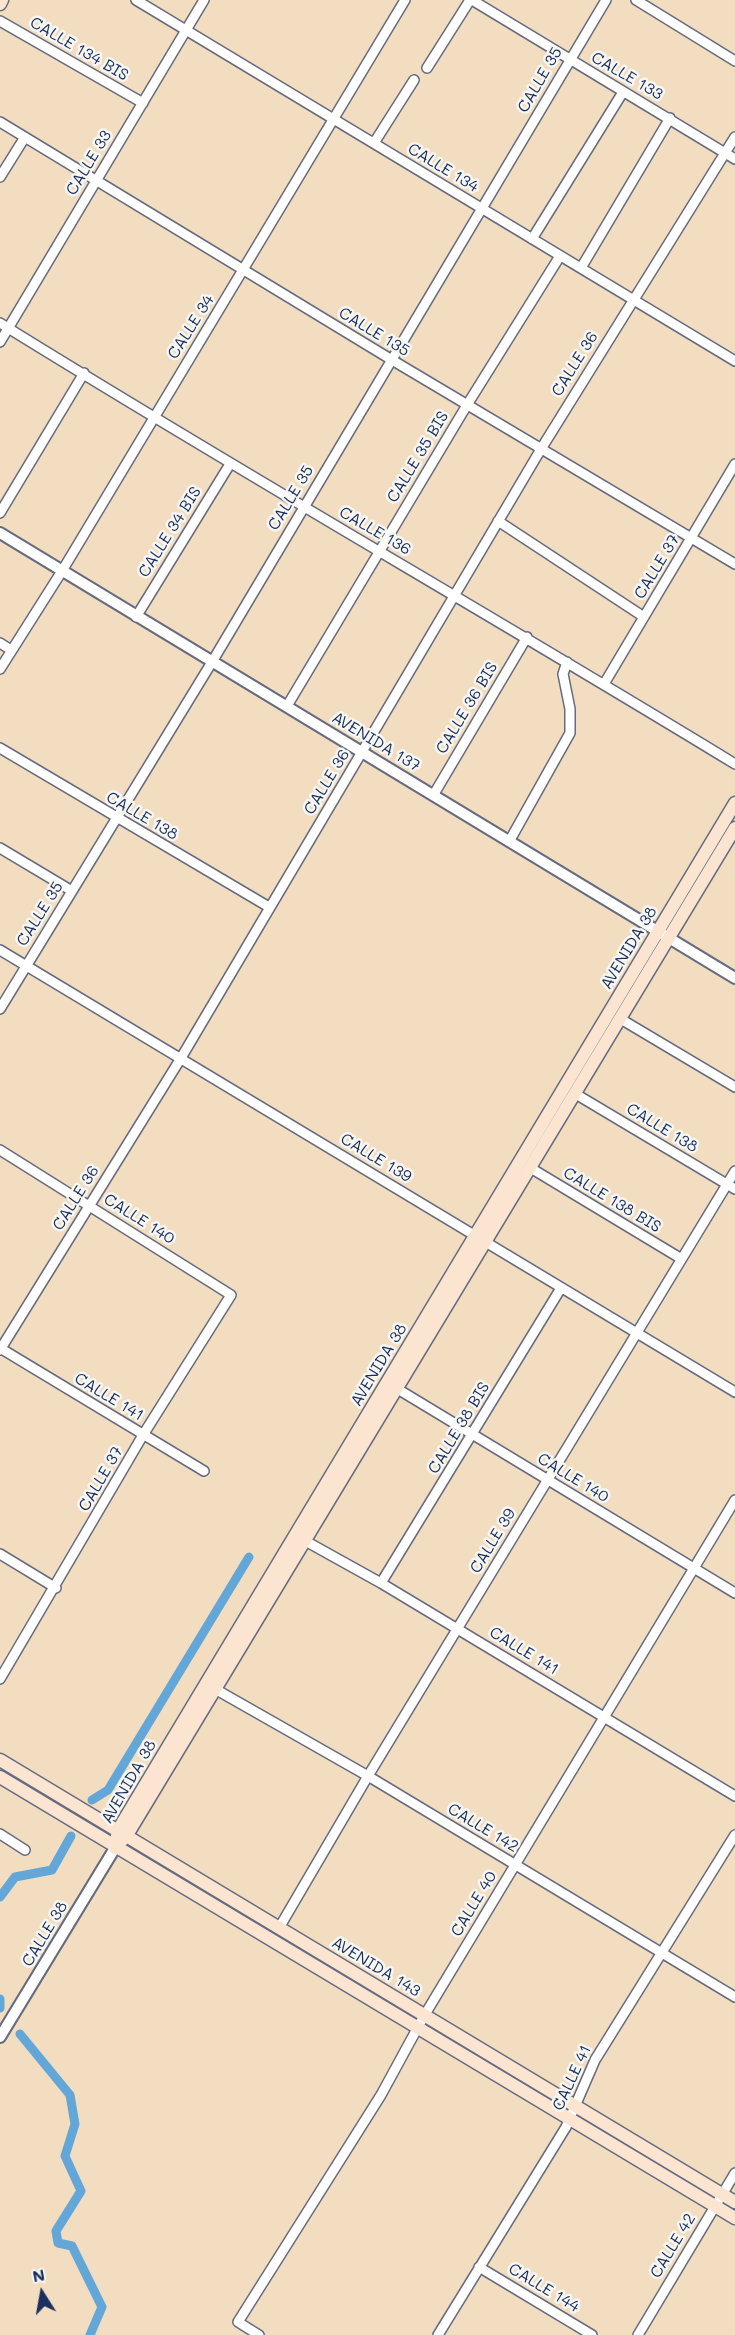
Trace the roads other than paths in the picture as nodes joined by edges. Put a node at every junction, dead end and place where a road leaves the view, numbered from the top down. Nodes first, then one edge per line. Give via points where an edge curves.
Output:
1 (2, 0) edge
2 (136, 0) edge
3 (204, 0) edge
4 (405, 0) edge
5 (471, 0) edge
6 (606, 0) edge
7 (636, 0) edge
8 (0, 4) edge
9 (0, 21) edge
10 (186, 30) junction
11 (569, 59) junction
12 (735, 61) edge
13 (427, 68) dead end
14 (414, 80) dead end
15 (622, 92) junction
16 (143, 104) junction
17 (670, 118) junction
18 (335, 120) junction
19 (0, 122) edge
20 (25, 137) junction
21 (735, 137) edge
22 (374, 144) junction
23 (725, 153) junction
24 (735, 159) edge
25 (0, 177) edge
26 (97, 179) junction
27 (483, 209) junction
28 (532, 239) junction
29 (560, 256) junction
30 (581, 268) junction
31 (244, 271) junction
32 (633, 299) junction
33 (4, 325) edge
34 (0, 342) edge
35 (392, 360) junction
36 (735, 361) edge
37 (84, 373) junction
38 (467, 405) junction
39 (153, 418) junction
40 (541, 449) junction
41 (230, 464) junction
42 (735, 464) edge
43 (303, 507) junction
44 (0, 513) edge
45 (498, 522) junction
46 (0, 533) edge
47 (692, 539) junction
48 (379, 551) junction
49 (735, 564) edge
50 (62, 571) junction
51 (454, 594) junction
52 (136, 617) junction
53 (644, 617) junction
54 (527, 637) junction
55 (0, 643) edge
56 (11, 650) junction
57 (212, 662) junction
58 (567, 662) junction
59 (0, 669) edge
60 (604, 684) junction
61 (287, 706) junction
62 (0, 748) edge
63 (363, 751) junction
64 (735, 764) edge
65 (434, 794) junction
66 (735, 803) edge
67 (117, 819) junction
68 (735, 828) edge
69 (510, 840) junction
70 (0, 848) edge
71 (72, 891) junction
72 (269, 907) junction
73 (664, 933) junction
74 (0, 950) edge
75 (26, 966) junction
76 (735, 978) edge
77 (0, 1009) edge
78 (619, 1018) junction
79 (181, 1058) junction
80 (735, 1087) edge
81 (574, 1093) junction
82 (0, 1150) edge
83 (529, 1167) junction
84 (735, 1170) edge
85 (731, 1186) edge
86 (89, 1204) junction
87 (480, 1238) junction
88 (680, 1258) junction
89 (561, 1288) junction
90 (231, 1295) joint
91 (636, 1334) junction
92 (0, 1349) edge
93 (396, 1388) junction
94 (735, 1392) edge
95 (472, 1434) junction
96 (143, 1435) junction
97 (204, 1471) dead end
98 (548, 1480) junction
99 (735, 1500) edge
100 (300, 1538) junction
101 (0, 1554) edge
102 (694, 1568) junction
103 (381, 1583) junction
104 (56, 1588) junction
105 (735, 1593) edge
106 (458, 1628) junction
107 (0, 1679) edge
108 (215, 1689) junction
109 (604, 1717) junction
110 (0, 1760) edge
111 (368, 1776) junction
112 (0, 1777) edge
113 (735, 1796) edge
114 (123, 1832) junction
115 (0, 1834) edge
116 (735, 1835) edge
117 (115, 1848) junction
118 (25, 1850) dead end
119 (515, 1865) junction
120 (279, 1928) junction
121 (663, 1953) junction
122 (735, 1997) edge
123 (421, 2022) junction
124 (0, 2037) edge
125 (572, 2113) junction
126 (735, 2173) edge
127 (722, 2194) junction
128 (735, 2202) edge
129 (715, 2206) junction
130 (735, 2218) edge
131 (479, 2267) junction
132 (259, 2335) edge
133 (438, 2335) edge
134 (592, 2335) edge
135 (638, 2335) edge

1 - 8 main road
2 - 10 street, CALLE 134
3 - 10 street, CALLE 33
4 - 18 street, CALLE 34
5 - 11 street, CALLE 133
5 - 13 street
6 - 11 street, CALLE 35
7 - 12 street
9 - 16 street, CALLE 134 BIS
10 - 16 street, CALLE 33
10 - 18 street, CALLE 134
11 - 15 street, CALLE 133
11 - 27 street, CALLE 35
14 - 22 street
15 - 17 street, CALLE 133
15 - 28 street
16 - 26 street, CALLE 33
17 - 23 street, CALLE 133
17 - 30 street
18 - 22 street, CALLE 134
18 - 31 street, CALLE 34
19 - 20 street, CALLE 135
20 - 25 street
20 - 26 street, CALLE 135
21 - 23 street, CALLE 36
22 - 27 street, CALLE 134
23 - 24 street, CALLE 133
23 - 32 street, CALLE 36
26 - 31 street, CALLE 135
26 - 33 street, CALLE 33
27 - 28 street, CALLE 134
27 - 35 street, CALLE 35
28 - 29 street, CALLE 134
29 - 30 street, CALLE 134
29 - 38 street, CALLE 35 BIS
30 - 32 street, CALLE 134
31 - 35 street, CALLE 135
31 - 39 street, CALLE 34
32 - 36 street, CALLE 134
32 - 40 street, CALLE 36
33 - 34 street, CALLE 33
33 - 37 street, CALLE 136
35 - 38 street, CALLE 135
35 - 43 street, CALLE 35
37 - 39 street, CALLE 136
37 - 44 street
38 - 40 street, CALLE 135
38 - 48 street, CALLE 35 BIS
39 - 41 street, CALLE 136
39 - 50 street, CALLE 34
40 - 45 street, CALLE 36
40 - 47 street, CALLE 135
41 - 43 street, CALLE 136
41 - 52 street, CALLE 34 BIS
42 - 47 street, CALLE 37
43 - 48 street, CALLE 136
43 - 57 street, CALLE 35
45 - 51 street, CALLE 36
45 - 53 street
46 - 50 street, AVENIDA 137
47 - 49 street, CALLE 135
47 - 53 street, CALLE 37
48 - 51 street, CALLE 136
48 - 61 street, CALLE 35 BIS
50 - 52 street, AVENIDA 137
50 - 56 street, CALLE 34
51 - 54 street, CALLE 136
51 - 63 street, CALLE 36
52 - 57 street, AVENIDA 137
53 - 60 street, CALLE 37
54 - 58 street, CALLE 136
54 - 65 street, CALLE 36 BIS
55 - 56 street
56 - 59 street, CALLE 34
57 - 61 street, AVENIDA 137
57 - 67 street, CALLE 35
58 - 60 street, CALLE 136
58 - 69 street via 563,674 570,733
60 - 64 street, CALLE 136
61 - 63 street, AVENIDA 137
62 - 67 street, CALLE 138
63 - 65 street, AVENIDA 137
63 - 72 street, CALLE 36
65 - 69 street, AVENIDA 137
66 - 73 main road, AVENIDA 38
67 - 71 street, CALLE 35
67 - 72 street, CALLE 138
68 - 73 main road, AVENIDA 38
69 - 73 street, AVENIDA 137
70 - 71 street
71 - 75 street, CALLE 35
72 - 79 street, CALLE 36
73 - 76 street, AVENIDA 137
73 - 78 main road, AVENIDA 38
73 - 87 main road, AVENIDA 38
74 - 75 street, CALLE 139
75 - 77 street, CALLE 35
75 - 79 street, CALLE 139
78 - 80 street
78 - 81 main road, AVENIDA 38
79 - 86 street, CALLE 36
79 - 87 street, CALLE 139
81 - 83 main road, AVENIDA 38
81 - 85 street, CALLE 138
82 - 86 street, CALLE 140
83 - 87 main road, AVENIDA 38
83 - 88 street, CALLE 138 BIS
84 - 85 street, CALLE 39
85 - 88 street, CALLE 39
86 - 90 street, CALLE 140
86 - 92 street, CALLE 36
87 - 89 street, CALLE 139
87 - 93 main road, AVENIDA 38
87 - 100 main road, AVENIDA 38
88 - 91 street, CALLE 39
89 - 91 street, CALLE 139
89 - 95 street, CALLE 38 BIS
90 - 96 street, CALLE 37
91 - 94 street, CALLE 139
91 - 98 street, CALLE 39
92 - 96 street, CALLE 141
93 - 95 street, CALLE 140
93 - 100 main road, AVENIDA 38
95 - 98 street, CALLE 140
95 - 103 street, CALLE 38 BIS
96 - 97 street, CALLE 141
96 - 104 street, CALLE 37
98 - 102 street, CALLE 140
98 - 106 street, CALLE 39
99 - 102 street, CALLE 40
100 - 103 street, CALLE 141
100 - 108 main road, AVENIDA 38
100 - 114 main road, AVENIDA 38
101 - 104 street
102 - 105 street, CALLE 140
102 - 109 street, CALLE 40
103 - 106 street, CALLE 141
104 - 107 street, CALLE 37
106 - 109 street, CALLE 141
106 - 111 street, CALLE 39
108 - 111 street, CALLE 142
108 - 114 main road, AVENIDA 38
109 - 113 street, CALLE 141
109 - 119 street, CALLE 40
110 - 114 main road, AVENIDA 143
111 - 119 street, CALLE 142
111 - 120 street, CALLE 39
112 - 117 main road, AVENIDA 143
114 - 117 main road, AVENIDA 38
114 - 120 main road, AVENIDA 143
115 - 118 street
116 - 121 street, CALLE 41
117 - 123 main road, AVENIDA 143
117 - 124 street, CALLE 38
119 - 121 street, CALLE 142
119 - 123 street, CALLE 40
120 - 123 main road, AVENIDA 143
121 - 122 street, CALLE 142
121 - 125 street, CALLE 41 via 595,2060
123 - 125 main road, AVENIDA 143
123 - 132 street, CALLE 40 via 381,2095 238,2322
125 - 127 main road, AVENIDA 143
125 - 129 main road, AVENIDA 143
125 - 131 street, CALLE 41
126 - 127 street, CALLE 42
127 - 128 main road, AVENIDA 143
127 - 129 street, CALLE 42
129 - 130 main road, AVENIDA 143
129 - 135 street, CALLE 42
131 - 133 street, CALLE 41
131 - 134 street, CALLE 144

